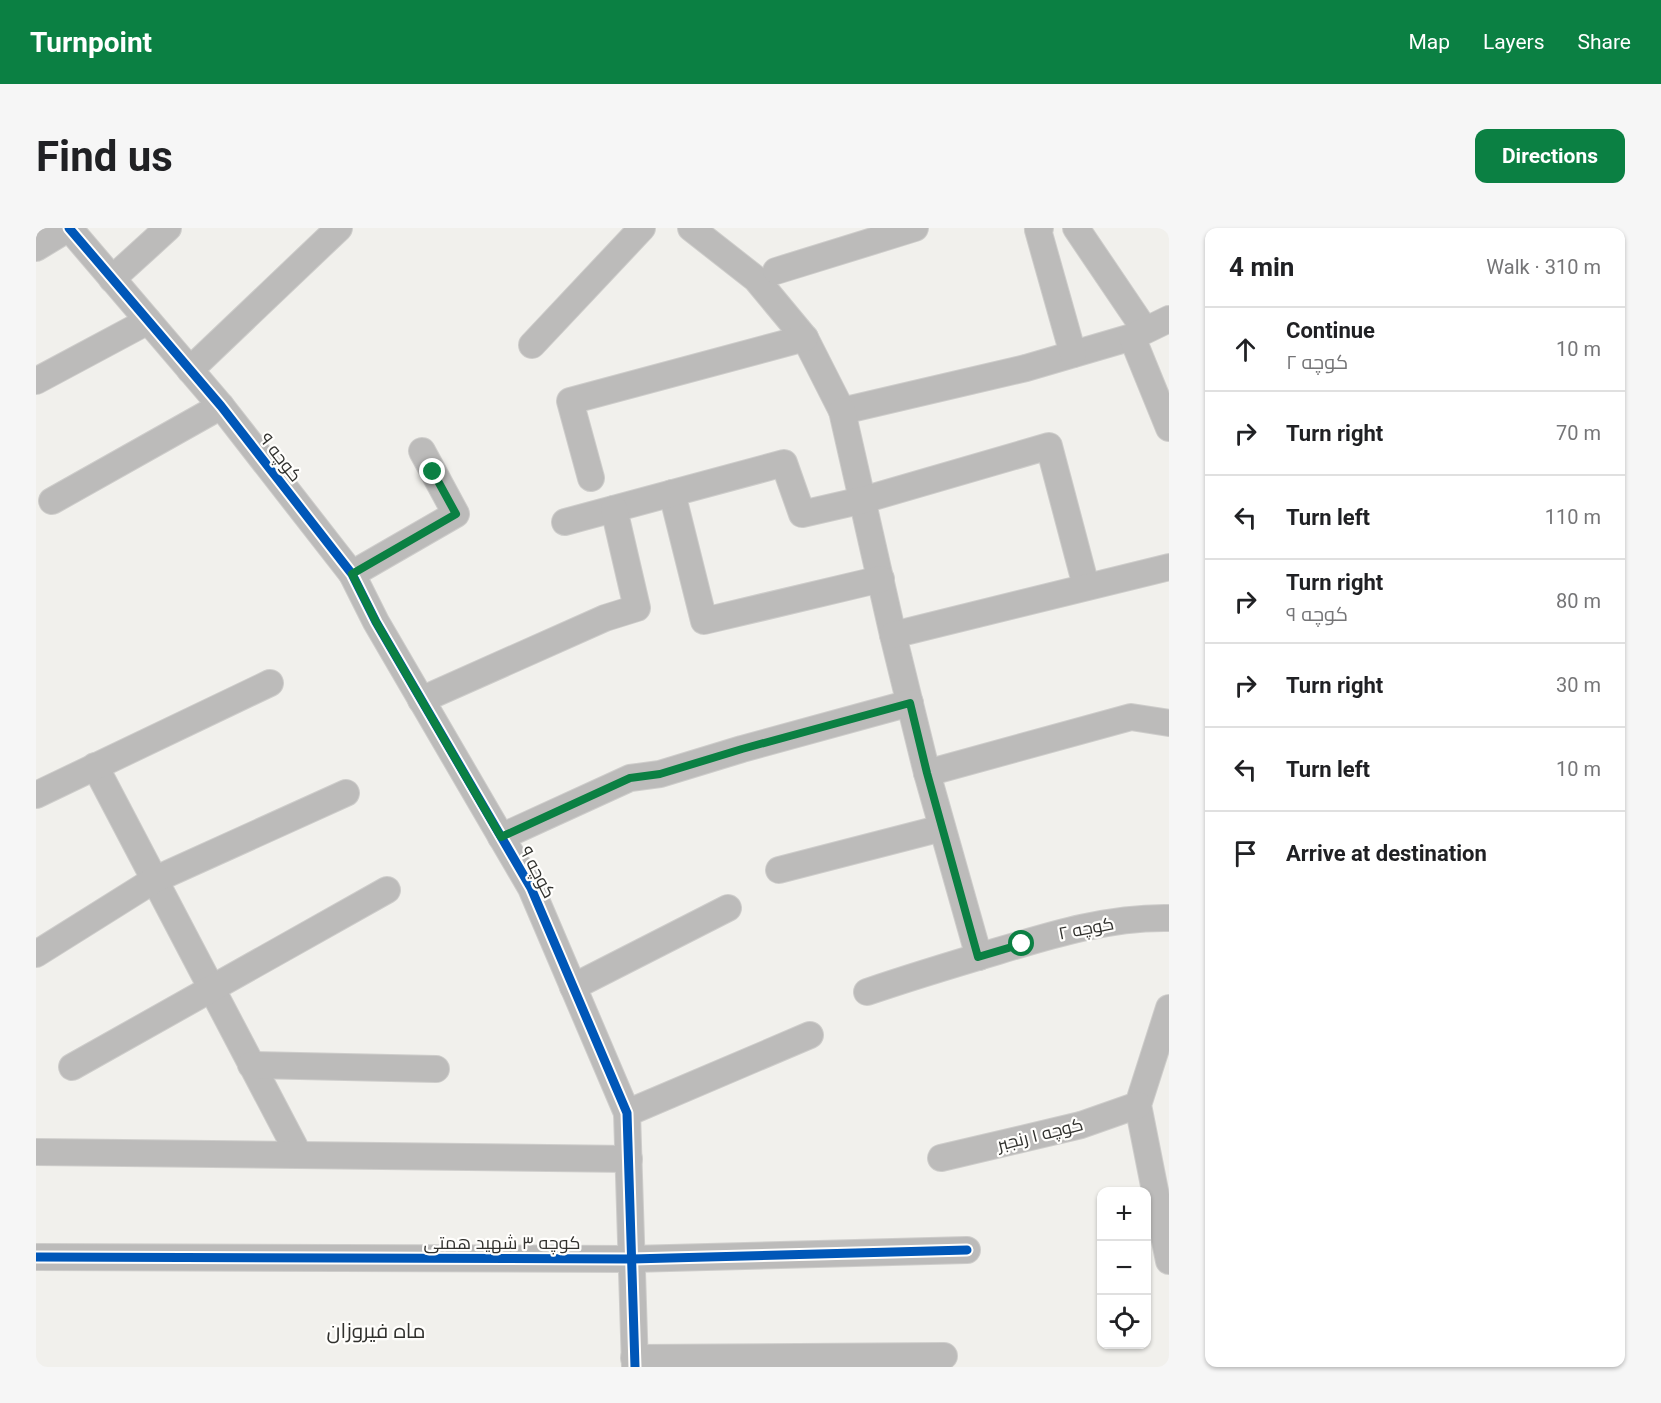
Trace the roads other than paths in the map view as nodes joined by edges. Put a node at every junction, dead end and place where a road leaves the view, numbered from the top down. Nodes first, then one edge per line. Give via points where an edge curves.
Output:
1 (69, 228) edge
2 (168, 228) edge
3 (339, 228) edge
4 (642, 228) edge
5 (691, 228) edge
6 (915, 228) edge
7 (1076, 228) edge
8 (1038, 229) edge
9 (36, 248) edge
10 (776, 271) dead end
11 (112, 279) junction
12 (1169, 319) edge
13 (148, 321) junction
14 (1139, 333) junction
15 (805, 338) junction
16 (532, 345) dead end
17 (1073, 354) junction
18 (190, 370) junction
19 (36, 381) edge
20 (221, 406) junction
21 (842, 411) junction
22 (1169, 428) edge
23 (422, 452) dead end
24 (591, 478) dead end
25 (672, 493) junction
26 (863, 500) junction
27 (52, 501) dead end
28 (614, 509) junction
29 (565, 522) dead end
30 (1169, 567) edge
31 (352, 574) junction
32 (881, 579) junction
33 (1086, 586) junction
34 (893, 635) junction
35 (270, 683) dead end
36 (422, 700) junction
37 (910, 703) junction
38 (1169, 723) edge
39 (95, 766) junction
40 (927, 773) junction
41 (346, 793) dead end
42 (36, 795) edge
43 (942, 828) junction
44 (501, 837) junction
45 (779, 870) dead end
46 (154, 880) junction
47 (387, 890) dead end
48 (728, 908) dead end
49 (1169, 918) edge
50 (36, 954) edge
51 (978, 957) junction
52 (573, 987) junction
53 (211, 989) junction
54 (867, 992) dead end
55 (1169, 1008) edge
56 (810, 1035) dead end
57 (251, 1065) junction
58 (72, 1067) dead end
59 (436, 1069) dead end
60 (1138, 1105) junction
61 (627, 1113) junction
62 (36, 1152) edge
63 (299, 1155) junction
64 (941, 1158) dead end
65 (629, 1159) junction
66 (967, 1250) dead end
67 (36, 1257) edge
68 (632, 1259) junction
69 (1169, 1262) edge
70 (944, 1356) dead end
71 (635, 1363) edge

1 - 9 street
1 - 11 street, کوچه ۹
2 - 11 street
3 - 18 street
4 - 16 street
5 - 15 street via 756,279
6 - 10 street
7 - 14 street
8 - 17 street
11 - 13 street, کوچه ۹
12 - 14 street
13 - 18 street, کوچه ۹
13 - 19 street
14 - 17 street
14 - 22 street
15 - 21 street
15 - 24 street via 570,400
17 - 21 street
18 - 20 street, کوچه ۹
20 - 27 street
20 - 31 street, کوچه ۹
21 - 26 street
23 - 31 street via 456,514
25 - 26 street via 784,463 802,514
25 - 28 street
25 - 32 street via 704,621
26 - 32 street
26 - 33 street via 1048,446
28 - 29 street
28 - 36 street via 637,608 605,618
30 - 33 street
31 - 36 street, کوچه ۹
32 - 34 street
33 - 34 street
34 - 37 street
35 - 39 street
36 - 44 street, کوچه ۹
37 - 40 street
37 - 44 street via 660,774 630,778
38 - 40 street via 1131,717
39 - 42 street
39 - 46 street
40 - 43 street
41 - 46 street
43 - 45 street
43 - 51 street
44 - 52 street, کوچه ۹ via 531,888
46 - 50 street
46 - 53 street
47 - 53 street
48 - 52 street
49 - 51 street, کوچه ۲ via 1141,917 1065,931
51 - 54 street, کوچه ۲
52 - 61 street, کوچه ۹
53 - 57 street
53 - 58 street
55 - 60 street
56 - 61 street
57 - 59 street
57 - 63 street
60 - 64 street, کوچه ۱ رنجبر via 1081,1125
60 - 69 street
61 - 65 street, کوچه ۹
62 - 63 street
63 - 65 street
65 - 68 street, کوچه ۹
66 - 68 street, کوچه ۳ شهید همتی
67 - 68 street, کوچه ۳ شهید همتی
68 - 71 street, کوچه ۹
70 - 71 street

